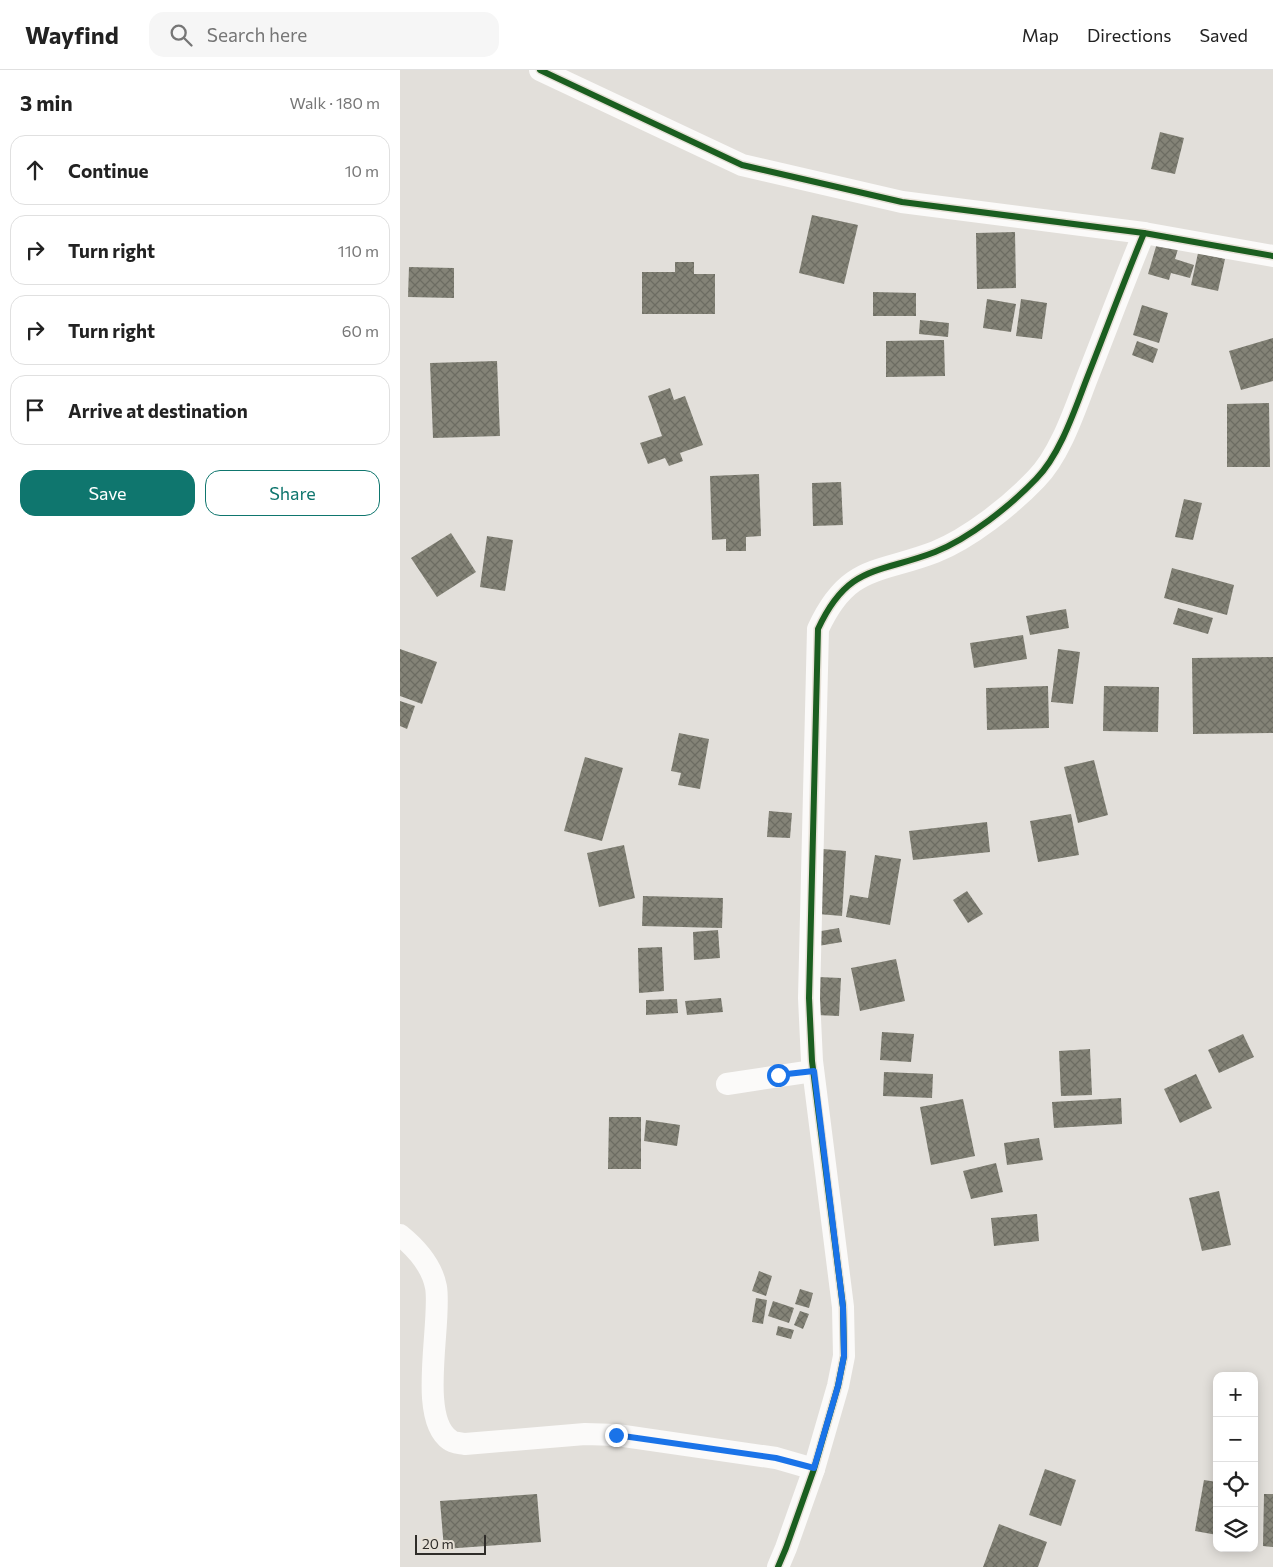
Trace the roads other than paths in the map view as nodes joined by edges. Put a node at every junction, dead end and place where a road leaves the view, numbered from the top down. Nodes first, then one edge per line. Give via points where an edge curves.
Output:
1 (540, 70) edge
2 (1144, 233) junction
3 (1273, 256) edge
4 (814, 1071) junction
5 (727, 1084) dead end
6 (400, 1235) edge
7 (814, 1468) junction
8 (778, 1567) edge

1 - 2 street via 742,165 902,202
2 - 3 street
2 - 4 street via 1072,417 1039,477 1010,504 936,551 876,569 844,588 826,610 818,629 809,936
4 - 5 street
4 - 7 street via 843,1307 844,1356
6 - 7 street via 420,1251 436,1287 433,1404 438,1426 450,1441 465,1444 566,1435 616,1435 776,1458
7 - 8 street

